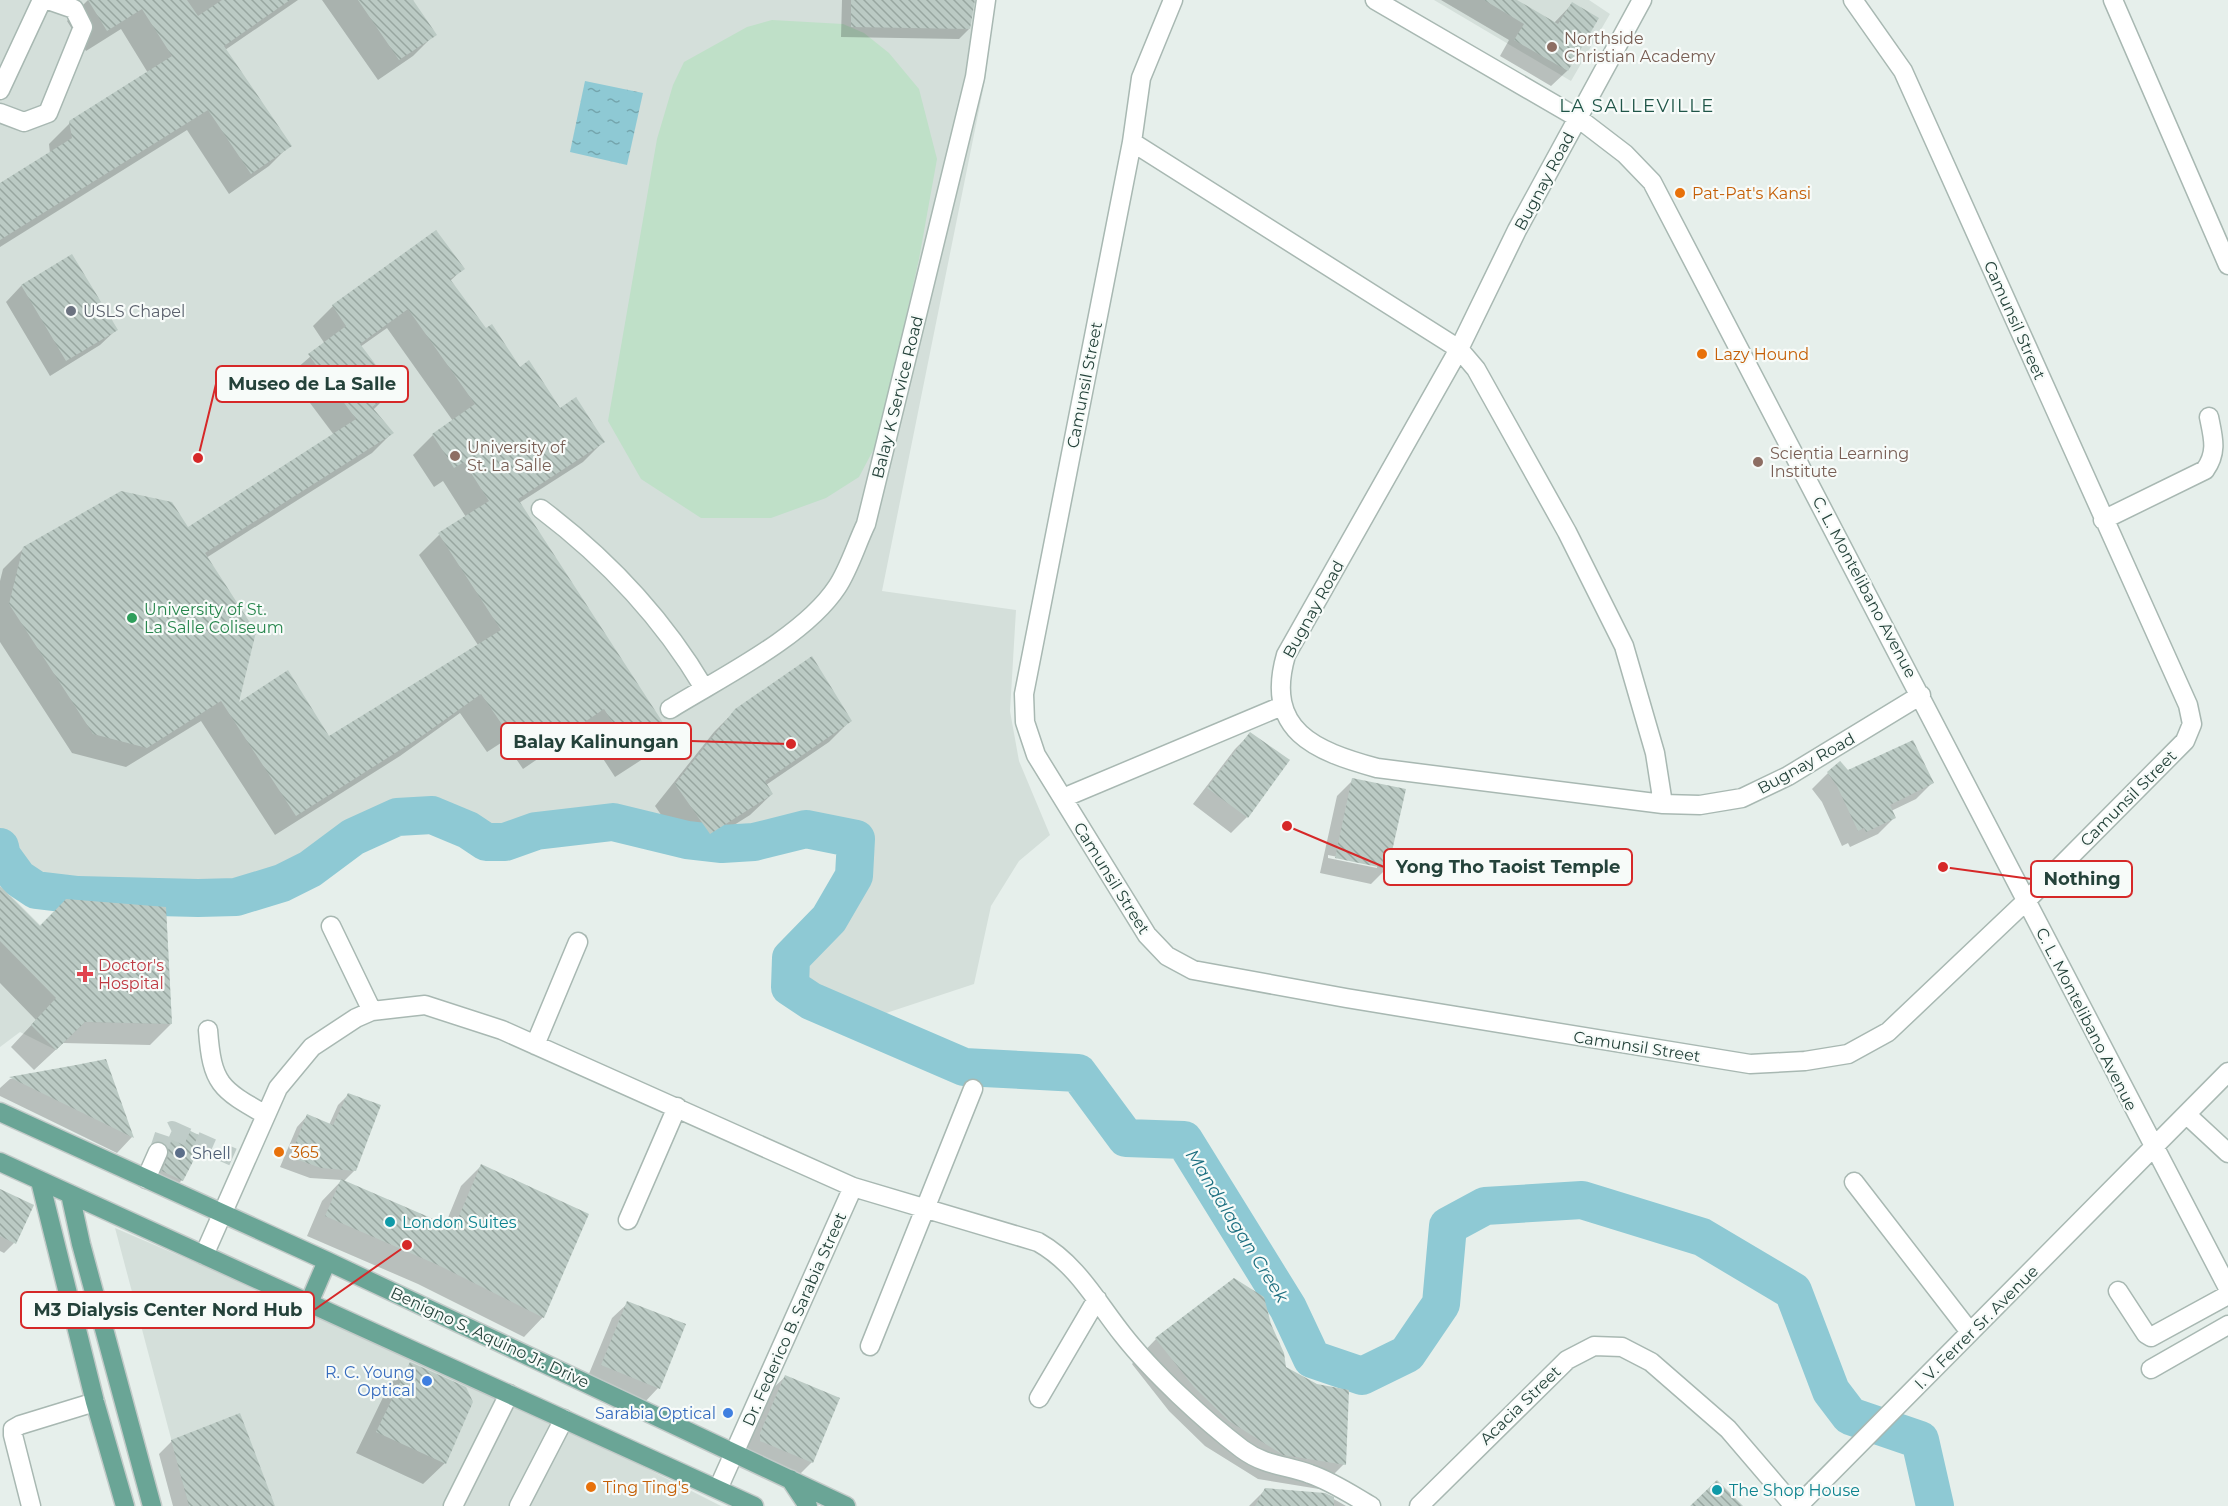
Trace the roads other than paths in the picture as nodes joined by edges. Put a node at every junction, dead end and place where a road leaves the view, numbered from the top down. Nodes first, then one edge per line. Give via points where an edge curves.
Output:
1 (42, 0) edge
2 (48, 0) edge
3 (987, 0) edge
4 (1173, 0) edge
5 (1375, 0) edge
6 (1642, 0) edge
7 (1852, 0) edge
8 (2113, 0) edge
9 (0, 90) edge
10 (0, 113) edge
11 (1578, 118) junction
12 (1132, 142) junction
13 (2226, 256) edge
14 (1459, 349) junction
15 (2209, 417) dead end
16 (541, 509) dead end
17 (2103, 520) junction
18 (704, 688) junction
19 (1922, 695) junction
20 (1282, 706) junction
21 (670, 709) dead end
22 (1063, 798) junction
23 (1663, 804) junction
24 (2026, 901) junction
25 (331, 926) dead end
26 (578, 942) dead end
27 (372, 1011) junction
28 (208, 1030) dead end
29 (535, 1045) junction
30 (2228, 1072) edge
31 (973, 1089) dead end
32 (677, 1107) junction
33 (0, 1112) edge
34 (266, 1115) junction
35 (2187, 1115) junction
36 (2155, 1149) junction
37 (158, 1152) tunnel mouth
38 (2228, 1153) edge
39 (0, 1162) edge
40 (146, 1179) junction
41 (40, 1180) junction
42 (1854, 1182) dead end
43 (853, 1187) junction
44 (70, 1194) junction
45 (924, 1210) junction
46 (222, 1213) junction
47 (628, 1220) dead end
48 (204, 1255) junction
49 (327, 1261) junction
50 (2228, 1288) edge
51 (2118, 1291) dead end
52 (2228, 1295) edge
53 (1097, 1299) junction
54 (309, 1303) junction
55 (2228, 1325) edge
56 (1970, 1332) junction
57 (870, 1346) dead end
58 (2151, 1369) dead end
59 (509, 1394) junction
60 (1039, 1398) dead end
61 (95, 1402) junction
62 (564, 1419) junction
63 (735, 1452) junction
64 (790, 1479) junction
65 (718, 1489) junction
66 (31, 1506) edge
67 (125, 1506) edge
68 (152, 1506) edge
69 (453, 1506) edge
70 (519, 1506) edge
71 (754, 1506) edge
72 (808, 1506) edge
73 (846, 1506) edge
74 (1371, 1506) edge
75 (1419, 1506) edge
76 (1796, 1506) edge

1 - 9 street
2 - 10 street via 74,9 83,27 48,113 24,122
3 - 18 street, Balay K Service Road via 975,77 866,524 837,587 810,618
4 - 12 street, Camunsil Street via 1141,78
5 - 11 street, C. L. Montelibano Avenue
6 - 11 street, Bugnay Road
7 - 17 street, Camunsil Street via 1903,71
8 - 13 street
11 - 14 street, Bugnay Road
11 - 19 street, C. L. Montelibano Avenue via 1641,169 1665,203
12 - 14 street
12 - 22 street, Camunsil Street via 1024,694 1025,722 1036,755
14 - 20 street, Bugnay Road via 1286,655 1280,677
14 - 23 street via 1492,394 1624,646 1656,753
15 - 17 street via 2214,446 2213,459 2205,470
16 - 18 street via 616,573 687,658
17 - 24 street, Camunsil Street via 2188,705 2192,724 2177,750
18 - 21 street, Balay K Service Road
19 - 23 street, Bugnay Road via 1788,776 1742,798 1700,805
19 - 24 street, C. L. Montelibano Avenue
20 - 22 street
20 - 23 street, Bugnay Road via 1300,737 1335,756 1377,768
22 - 24 street, Camunsil Street via 1147,935 1167,956 1193,970 1750,1064 1848,1054 1888,1032
24 - 36 street, C. L. Montelibano Avenue
25 - 27 street
26 - 29 street
27 - 29 street via 425,1005
27 - 34 street via 312,1047 278,1088
28 - 34 street via 212,1069 222,1086
29 - 32 street
30 - 35 street, I. V. Ferrer Sr. Avenue
31 - 45 street
32 - 43 street
32 - 47 street
33 - 40 main road, Benigno S. Aquino Jr. Drive
34 - 46 street via 238,1161
35 - 36 street, I. V. Ferrer Sr. Avenue
35 - 38 street
36 - 50 street, C. L. Montelibano Avenue
36 - 56 street, I. V. Ferrer Sr. Avenue
37 - 40 street
39 - 41 main road
40 - 46 main road, Benigno S. Aquino Jr. Drive
41 - 44 main road
41 - 61 main road
42 - 56 street
43 - 45 street
43 - 63 street, Dr. Federico B. Sarabia Street
44 - 48 main road
44 - 68 main road
45 - 53 street via 1038,1242 1057,1253 1079,1274
45 - 57 street
46 - 48 street
46 - 49 main road, Benigno S. Aquino Jr. Drive
48 - 54 main road
49 - 54 main road
49 - 63 main road, Benigno S. Aquino Jr. Drive
51 - 52 street via 2151,1337
53 - 60 street
53 - 74 street via 1158,1373 1243,1449 1272,1466 1310,1474
54 - 59 main road
55 - 58 street
56 - 76 street, I. V. Ferrer Sr. Avenue
59 - 62 main road
59 - 69 street
61 - 66 street via 14,1430
61 - 67 main road
62 - 65 main road
62 - 70 street
63 - 64 main road, Benigno S. Aquino Jr. Drive
63 - 65 street, Dr. Federico B. Sarabia Street
64 - 72 main road
64 - 73 main road, Benigno S. Aquino Jr. Drive
65 - 71 main road
75 - 76 street, Acacia Street via 1567,1360 1594,1346 1622,1347 1651,1362 1728,1429

